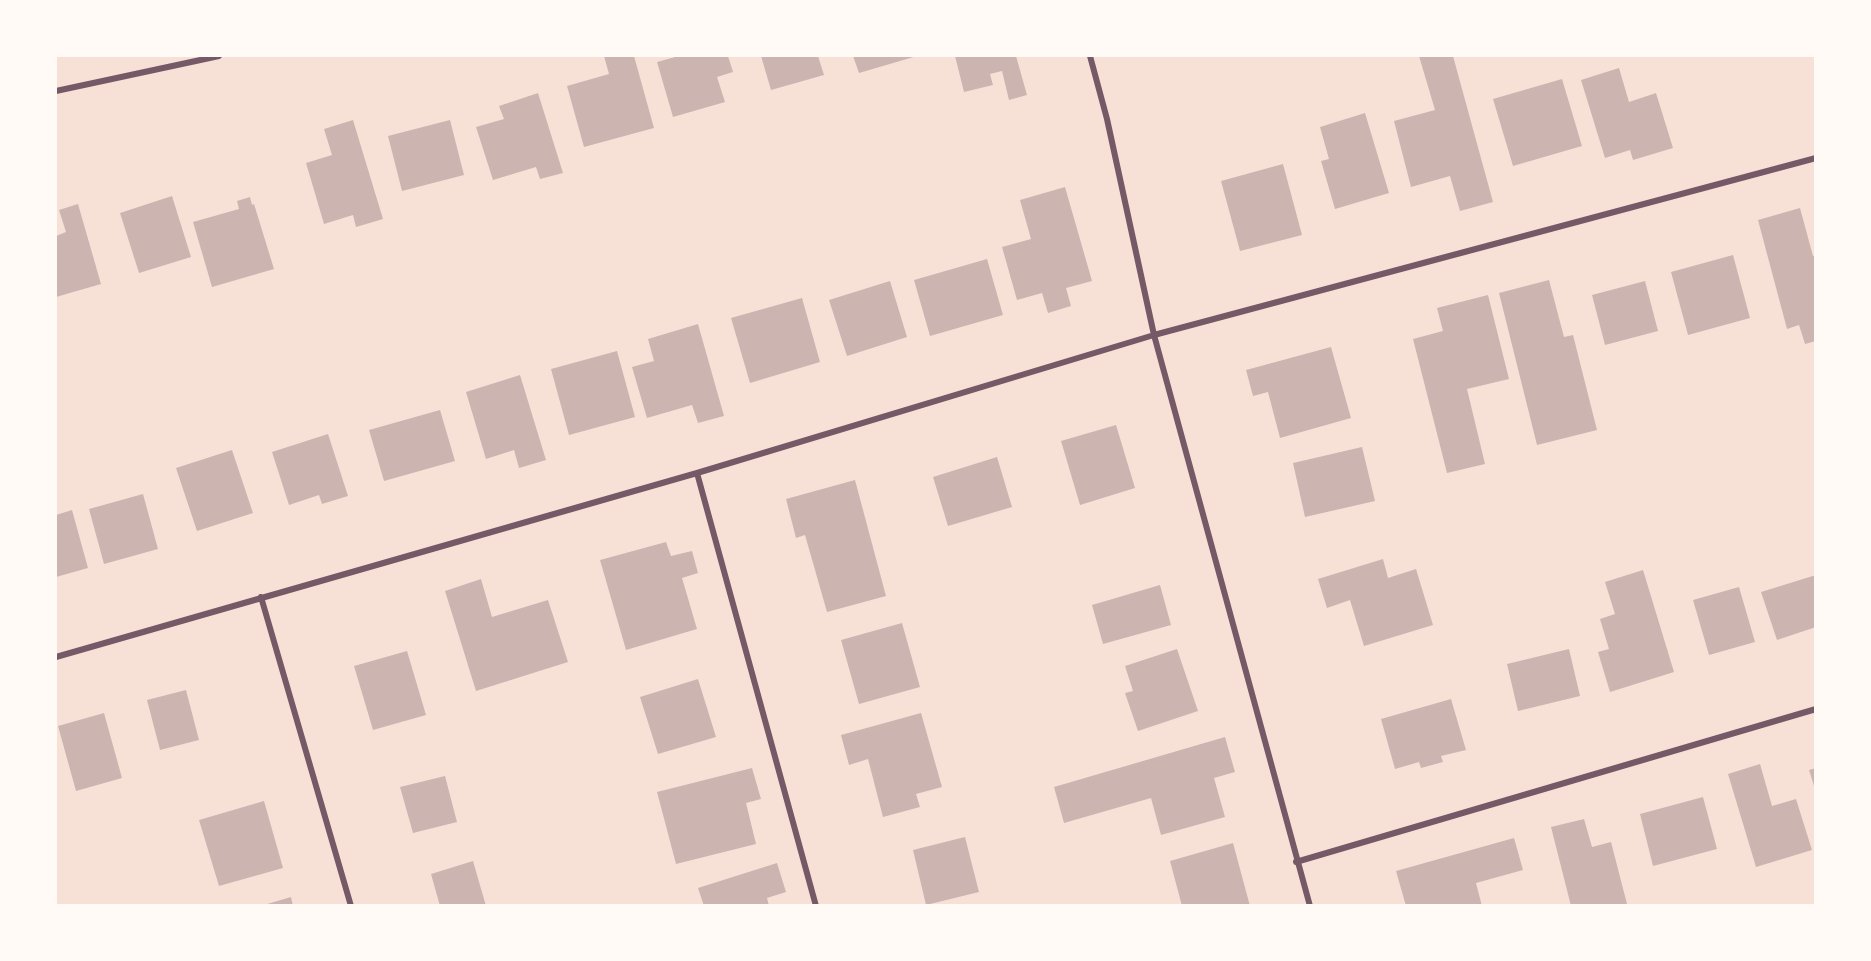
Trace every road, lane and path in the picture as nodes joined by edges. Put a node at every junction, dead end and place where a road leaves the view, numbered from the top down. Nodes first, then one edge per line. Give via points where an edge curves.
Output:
1 (219, 56) edge
2 (1089, 56) edge
3 (56, 91) edge
4 (1815, 158) edge
5 (1155, 335) junction
6 (697, 473) junction
7 (261, 597) junction
8 (56, 657) edge
9 (1815, 709) edge
10 (1296, 862) junction
11 (351, 906) edge
12 (816, 906) edge
13 (1310, 906) edge

1 - 3 street
2 - 5 street via 1107,118
4 - 5 street
5 - 6 street
5 - 10 street
6 - 7 street
6 - 12 street
7 - 8 street
7 - 11 street
9 - 10 street
10 - 13 street

